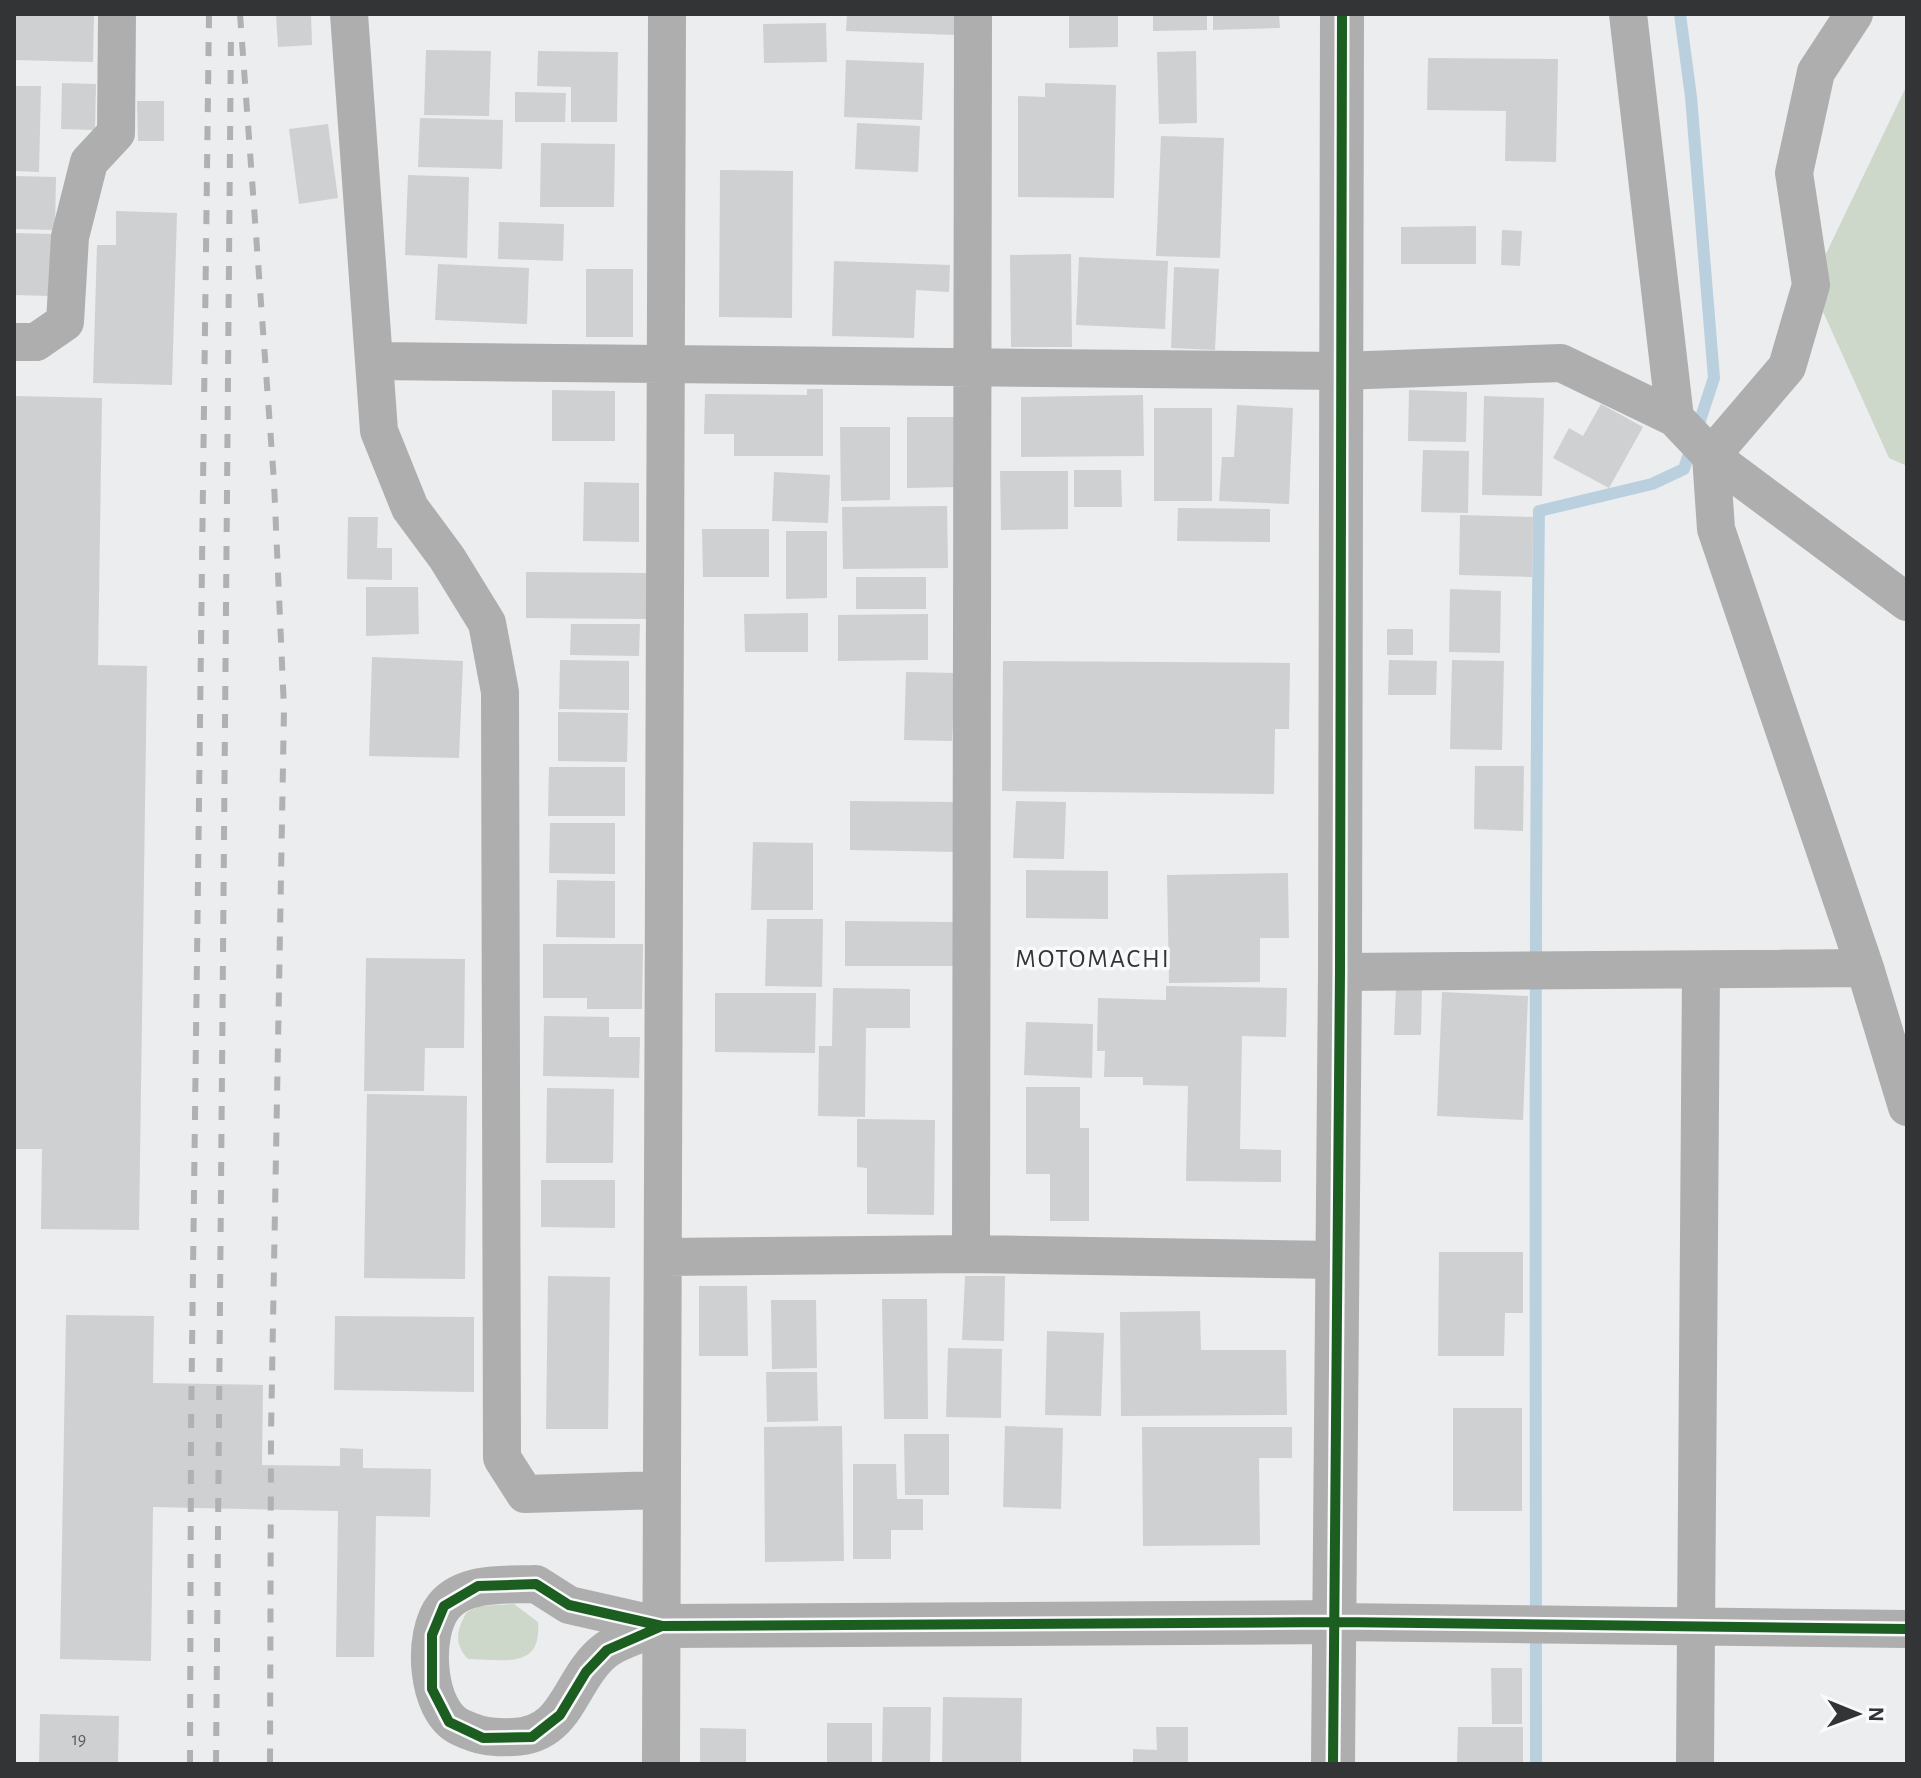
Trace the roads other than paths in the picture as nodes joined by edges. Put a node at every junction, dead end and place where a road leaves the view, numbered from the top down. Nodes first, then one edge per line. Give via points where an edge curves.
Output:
1 (117, 14) edge
2 (349, 14) edge
3 (667, 14) edge
4 (973, 14) edge
5 (1342, 14) edge
6 (1628, 14) edge
7 (1854, 14) edge
8 (14, 342) edge
9 (374, 361) junction
10 (668, 365) junction
11 (973, 370) junction
12 (1341, 371) junction
13 (1675, 418) junction
14 (1711, 456) junction
15 (1907, 602) edge
16 (1865, 968) junction
17 (1340, 972) junction
18 (1701, 972) junction
19 (1907, 1107) edge
20 (971, 1254) junction
21 (664, 1257) junction
22 (1336, 1260) junction
23 (662, 1490) junction
24 (1336, 1622) junction
25 (662, 1626) junction
26 (1694, 1626) junction
27 (1907, 1629) edge
28 (661, 1764) edge
29 (1333, 1764) edge
30 (1695, 1764) edge

1 - 8 street via 116,133 89,162 70,237 65,322 36,342
2 - 9 street
3 - 10 street
4 - 11 street
5 - 12 street
6 - 13 street
7 - 14 street via 1816,72 1794,173 1811,285 1787,367
9 - 10 street
9 - 23 street via 379,431 410,508 487,623 500,692 502,1458 525,1494
10 - 11 street
10 - 21 street
11 - 12 street
11 - 20 street
12 - 13 street via 1561,363
12 - 17 street
13 - 14 street
14 - 15 street
14 - 16 street via 1716,529
16 - 18 street
16 - 19 street
17 - 18 street
17 - 22 street
18 - 26 street
20 - 21 street
20 - 22 street
21 - 23 street
22 - 24 street
23 - 25 street
24 - 25 street
24 - 26 street
24 - 29 street
25 - 25 street via 607,1650 586,1672 560,1715 532,1737 483,1738 449,1722 432,1689 432,1635 444,1606 478,1586 536,1584 569,1605
25 - 28 street
26 - 27 street
26 - 30 street

